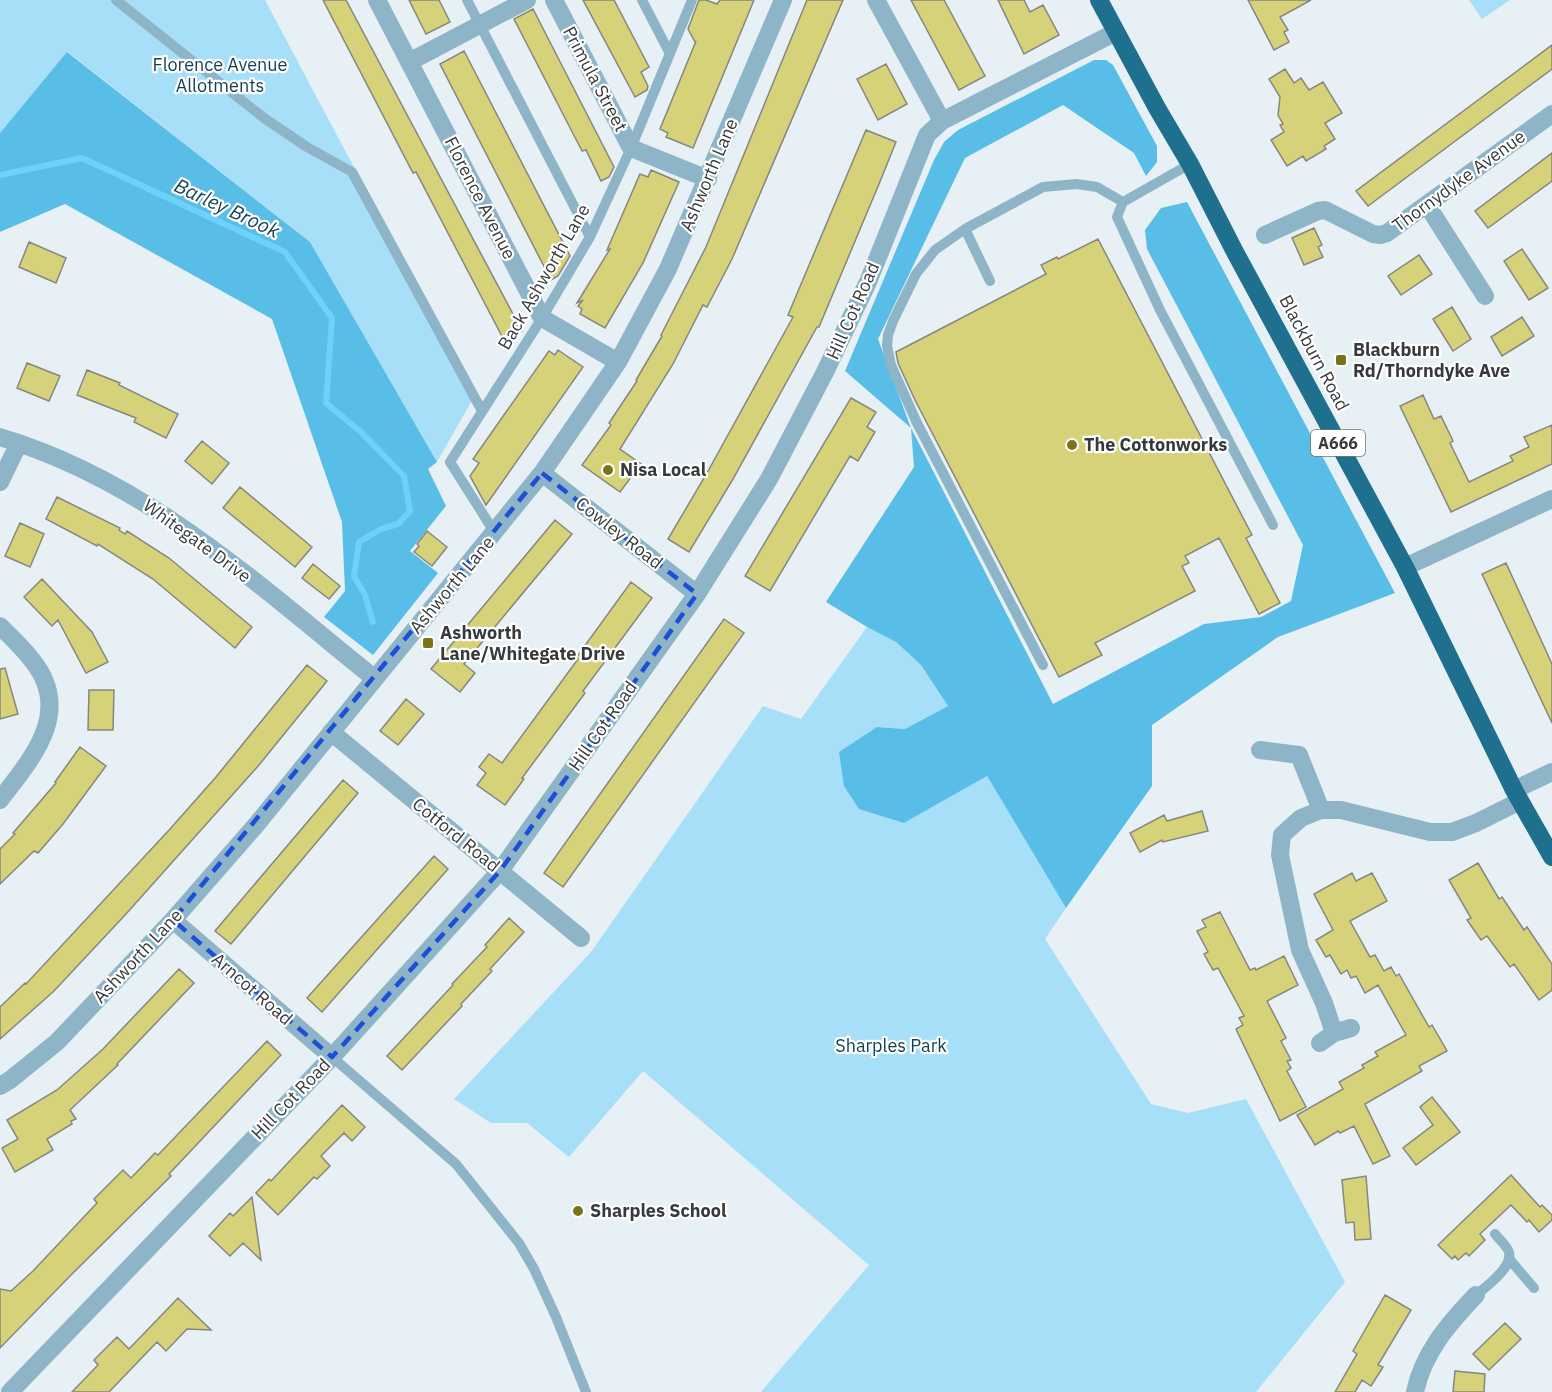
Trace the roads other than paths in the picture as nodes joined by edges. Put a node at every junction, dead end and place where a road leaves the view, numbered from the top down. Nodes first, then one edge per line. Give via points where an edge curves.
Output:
1 (116, 0) edge
2 (377, 0) edge
3 (467, 0) edge
4 (527, 0) edge
5 (554, 0) edge
6 (642, 0) edge
7 (692, 0) edge
8 (783, 0) edge
9 (876, 0) edge
10 (1101, 1) edge
11 (480, 25) junction
12 (1116, 33) junction
13 (669, 52) junction
14 (409, 62) junction
15 (1552, 114) edge
16 (942, 121) junction
17 (631, 147) junction
18 (1190, 164) junction
19 (708, 179) junction
20 (1123, 202) junction
21 (1427, 205) junction
22 (965, 229) junction
23 (1265, 235) dead end
24 (590, 237) junction
25 (990, 281) dead end
26 (1485, 296) dead end
27 (542, 318) junction
28 (618, 362) junction
29 (482, 411) junction
30 (0, 437) edge
31 (19, 443) junction
32 (542, 473) junction
33 (0, 482) edge
34 (1552, 499) edge
35 (1273, 525) dead end
36 (495, 533) junction
37 (1405, 567) junction
38 (696, 594) junction
39 (0, 626) edge
40 (1043, 665) dead end
41 (374, 678) junction
42 (331, 732) junction
43 (1260, 750) dead end
44 (1552, 772) edge
45 (1517, 795) junction
46 (0, 800) edge
47 (1321, 810) junction
48 (1552, 857) edge
49 (500, 871) junction
50 (173, 920) junction
51 (581, 938) dead end
52 (1335, 1035) dead end
53 (332, 1057) junction
54 (0, 1086) edge
55 (1496, 1234) dead end
56 (1510, 1260) junction
57 (1534, 1288) dead end
58 (1476, 1295) joint
59 (10, 1392) edge
60 (586, 1392) edge
61 (1415, 1392) edge

1 - 29 lane via 264,118 352,172
2 - 14 street, Florence Avenue
3 - 11 lane
4 - 11 street
5 - 17 street, Primula Street
6 - 13 lane
7 - 13 lane, Back Ashworth Lane
8 - 19 street, Ashworth Lane
9 - 16 street
10 - 12 highway, Blackburn Road / A666
11 - 14 street
11 - 24 lane
12 - 16 street, Hill Cot Road
12 - 18 highway, Blackburn Road / A666
13 - 17 lane, Back Ashworth Lane
14 - 27 street, Florence Avenue
15 - 21 street, Thornydyke Avenue
16 - 38 street, Hill Cot Road via 927,135 868,282 825,372 769,479
17 - 19 street, Primula Street
17 - 24 lane, Back Ashworth Lane
18 - 20 lane
18 - 37 highway, Blackburn Road / A666
19 - 28 street, Ashworth Lane via 668,269
20 - 22 lane via 1097,187 1043,187
20 - 35 lane via 1118,217 1160,310
21 - 23 street, Thornydyke Avenue via 1380,235 1325,210
21 - 26 street
22 - 25 lane
22 - 40 lane via 935,250 916,274 893,321 887,346 891,365 917,423
24 - 27 lane, Back Ashworth Lane
27 - 28 street
27 - 29 lane, Back Ashworth Lane
28 - 32 street, Ashworth Lane
29 - 36 lane, Back Ashworth Lane via 450,462
30 - 31 street, Whitegate Drive
31 - 33 street
31 - 41 street, Whitegate Drive via 97,476 155,508 201,539
32 - 36 street, Ashworth Lane
32 - 38 street, Cowley Road
34 - 37 street
36 - 41 street, Ashworth Lane
37 - 45 highway, Blackburn Road / A666
38 - 49 street, Hill Cot Road
39 - 46 street via 33,660 45,680 50,700 50,719 43,738
41 - 42 street, Ashworth Lane
42 - 49 street, Cotford Road
42 - 50 street, Ashworth Lane
43 - 47 street via 1299,755
44 - 45 street
45 - 47 street via 1476,823 1452,832 1430,832 1341,810
45 - 48 highway, Blackburn Road / A666
47 - 52 street via 1301,818 1282,835 1280,855 1300,950
49 - 51 street, Cotford Road
49 - 53 street, Hill Cot Road
50 - 53 street, Arncot Road
50 - 54 street, Ashworth Lane via 57,1042
53 - 59 street, Hill Cot Road
53 - 60 lane via 456,1164 519,1243 556,1317
55 - 56 lane via 1509,1251
56 - 57 lane
56 - 58 lane
58 - 61 street via 1433,1346 1418,1376

